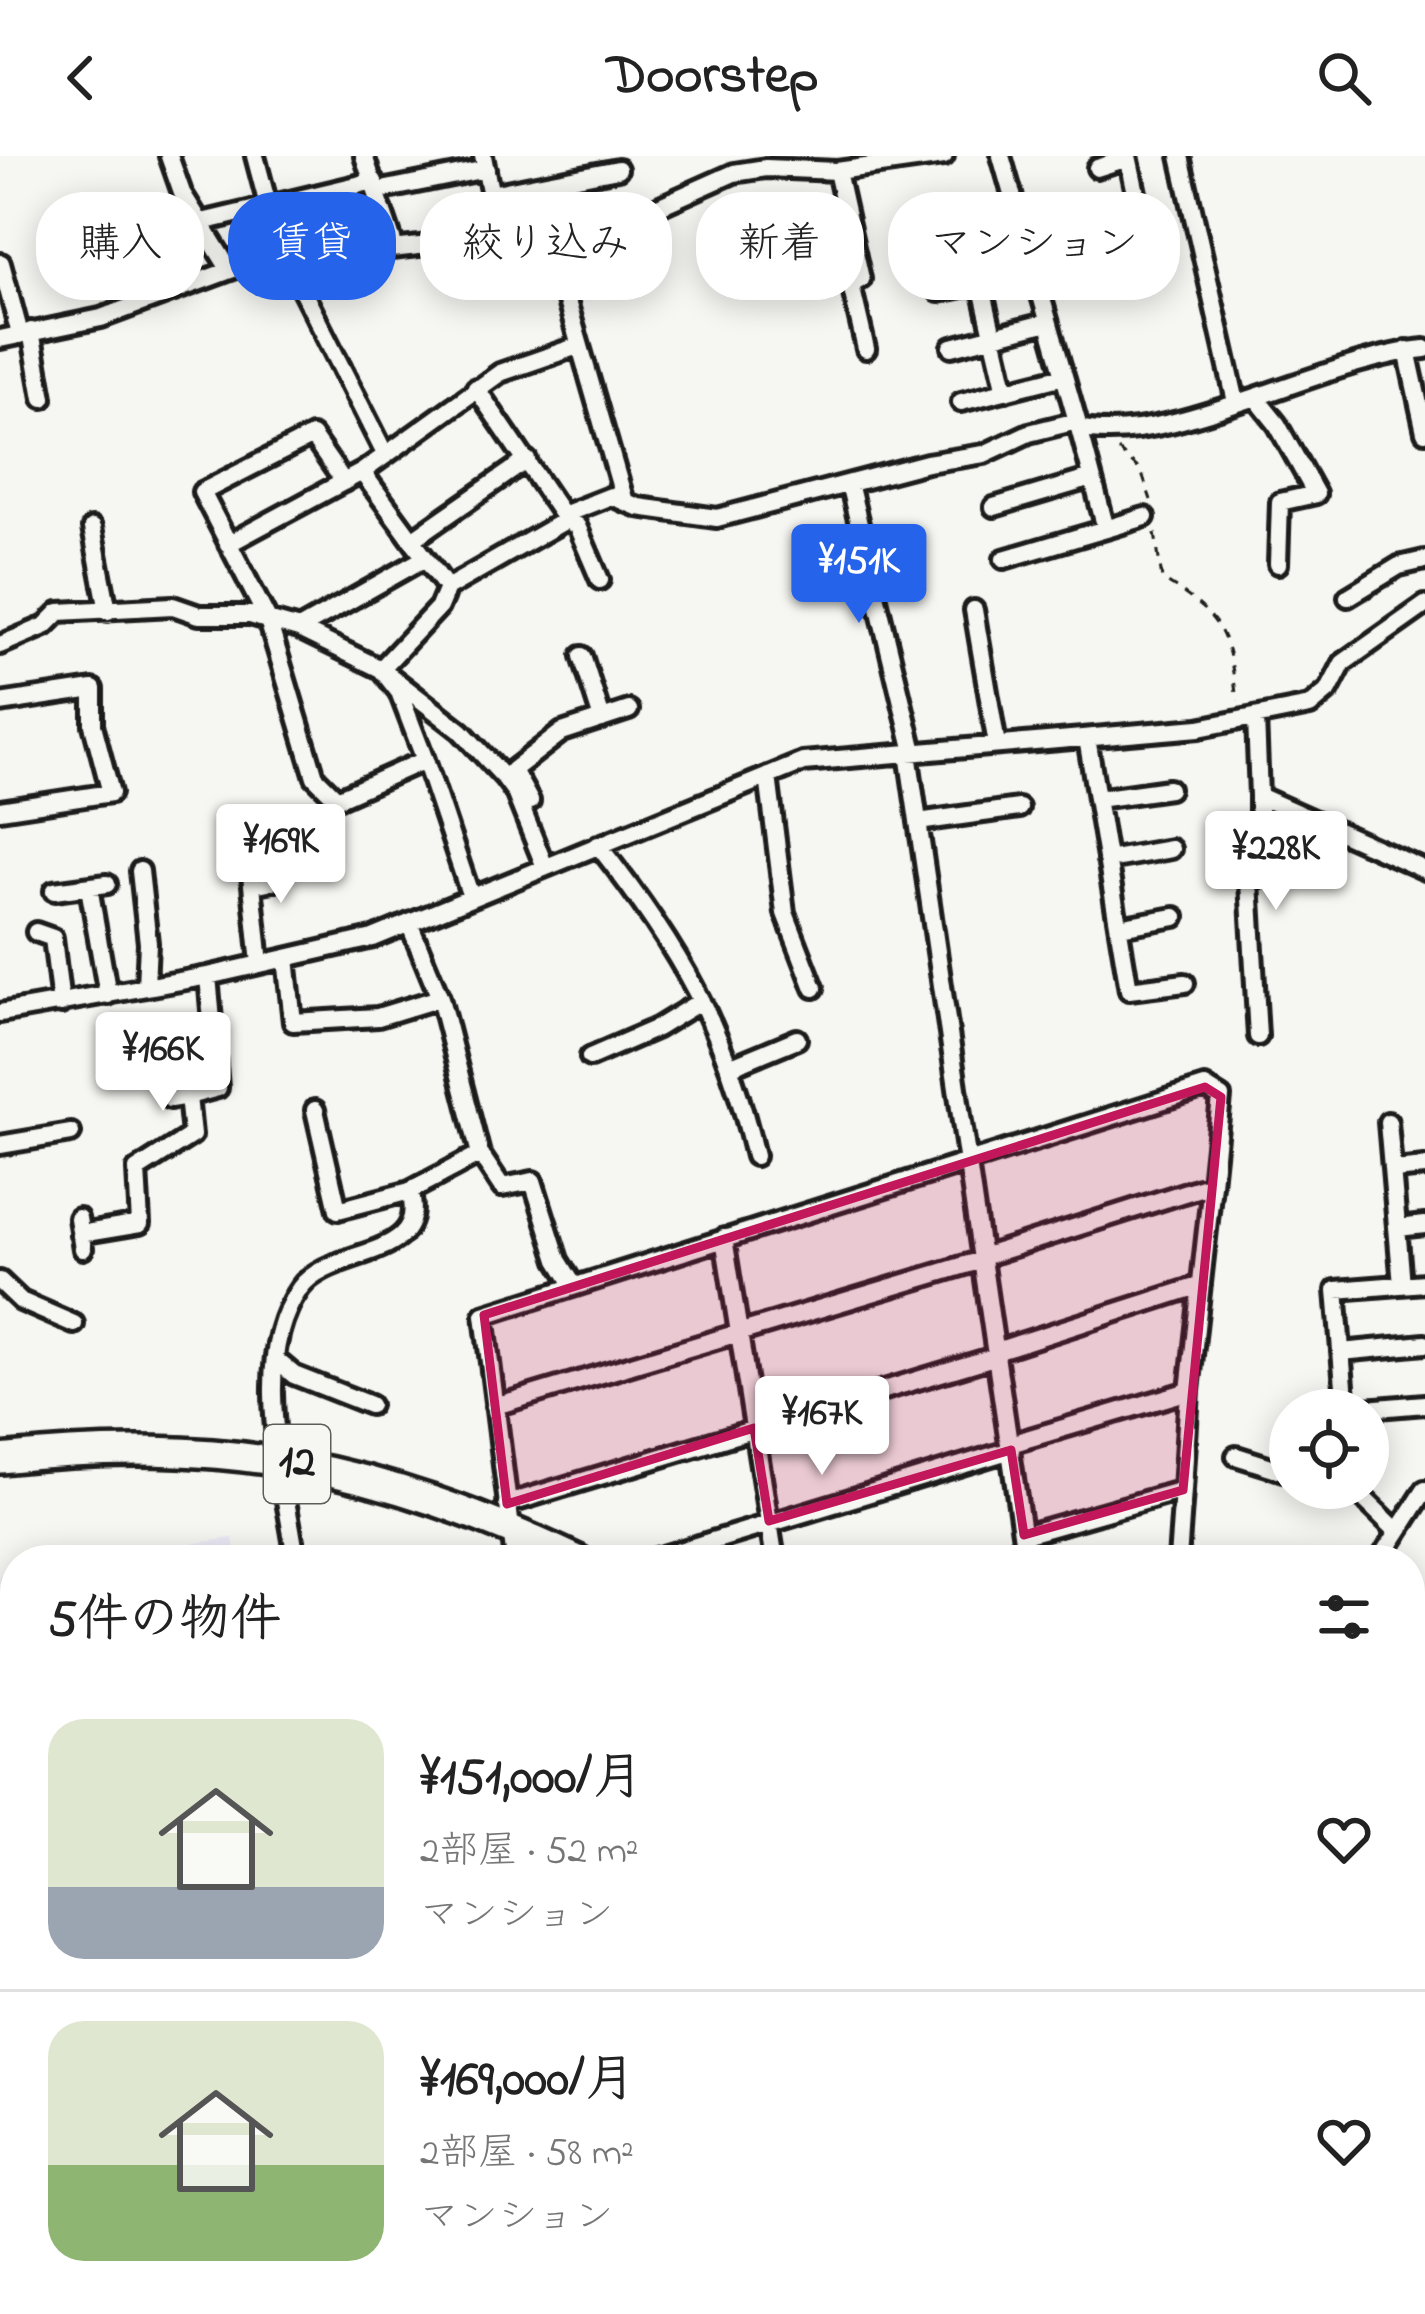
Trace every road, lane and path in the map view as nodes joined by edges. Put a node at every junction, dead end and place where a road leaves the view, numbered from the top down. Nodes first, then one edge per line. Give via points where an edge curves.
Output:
1 (169, 156) edge
2 (255, 156) edge
3 (364, 156) edge
4 (944, 156) edge
5 (1001, 156) edge
6 (1180, 156) edge
7 (1128, 157) edge
8 (924, 158) edge
9 (485, 162) edge
10 (732, 165) edge
11 (1097, 168) dead end
12 (618, 169) dead end
13 (837, 171) junction
14 (375, 186) junction
15 (181, 192) edge
16 (265, 192) edge
17 (341, 192) edge
18 (377, 192) edge
19 (491, 192) edge
20 (501, 192) edge
21 (1011, 192) edge
22 (1136, 192) edge
23 (672, 198) edge
24 (204, 225) edge
25 (2, 262) edge
26 (228, 267) edge
27 (228, 269) edge
28 (307, 300) edge
29 (565, 300) edge
30 (985, 300) edge
31 (1042, 300) edge
32 (1048, 322) junction
33 (26, 333) junction
34 (993, 336) junction
35 (0, 339) edge
36 (578, 346) junction
37 (952, 347) dead end
38 (866, 349) dead end
39 (1416, 349) edge
40 (1064, 376) junction
41 (476, 388) junction
42 (1006, 391) junction
43 (43, 398) dead end
44 (1256, 398) junction
45 (961, 402) dead end
46 (1236, 402) junction
47 (1078, 424) junction
48 (1425, 432) edge
49 (1108, 435) junction
50 (384, 452) junction
51 (527, 460) junction
52 (362, 472) junction
53 (1092, 478) junction
54 (344, 482) junction
55 (850, 487) junction
56 (626, 502) junction
57 (994, 507) dead end
58 (566, 517) junction
59 (1145, 517) dead end
60 (92, 528) dead end
61 (1106, 529) junction
62 (412, 540) junction
63 (228, 544) junction
64 (425, 558) junction
65 (1004, 559) dead end
66 (1425, 560) edge
67 (1278, 564) dead end
68 (600, 580) dead end
69 (446, 588) junction
70 (1348, 597) dead end
71 (1425, 604) edge
72 (974, 610) dead end
73 (108, 611) junction
74 (268, 620) junction
75 (298, 628) junction
76 (0, 645) edge
77 (582, 656) dead end
78 (381, 669) junction
79 (0, 703) edge
80 (628, 710) dead end
81 (602, 718) junction
82 (1248, 719) junction
83 (1087, 738) junction
84 (997, 745) junction
85 (911, 752) junction
86 (425, 760) junction
87 (768, 776) junction
88 (1169, 789) dead end
89 (1259, 796) junction
90 (1097, 799) junction
91 (1019, 808) dead end
92 (0, 810) edge
93 (918, 822) junction
94 (598, 845) junction
95 (1171, 849) dead end
96 (249, 855) dead end
97 (1107, 860) junction
98 (550, 865) junction
99 (1425, 870) edge
100 (140, 871) dead end
101 (273, 881) dead end
102 (253, 886) junction
103 (55, 891) dead end
104 (471, 897) junction
105 (1175, 917) dead end
106 (410, 923) junction
107 (1119, 927) junction
108 (36, 932) dead end
109 (286, 958) junction
110 (260, 964) junction
111 (208, 976) junction
112 (1185, 983) dead end
113 (146, 986) junction
114 (814, 988) dead end
115 (108, 995) junction
116 (440, 998) junction
117 (700, 1000) junction
118 (61, 1004) junction
119 (0, 1013) edge
120 (1258, 1036) dead end
121 (797, 1039) dead end
122 (590, 1057) dead end
123 (732, 1066) junction
124 (315, 1110) dead end
125 (1388, 1122) dead end
126 (71, 1133) dead end
127 (0, 1145) edge
128 (480, 1154) junction
129 (755, 1156) dead end
130 (967, 1161) junction
131 (1425, 1167) edge
132 (1394, 1169) junction
133 (1212, 1184) junction
134 (410, 1191) junction
135 (1425, 1225) edge
136 (1398, 1228) junction
137 (80, 1234) dead end
138 (724, 1238) junction
139 (982, 1258) junction
140 (0, 1281) edge
141 (1425, 1283) edge
142 (1402, 1285) junction
143 (574, 1286) junction
144 (1201, 1286) junction
145 (74, 1324) dead end
146 (739, 1332) junction
147 (1425, 1344) edge
148 (1342, 1352) junction
149 (997, 1353) junction
150 (276, 1360) junction
151 (1347, 1389) edge
152 (1189, 1391) junction
153 (1425, 1403) edge
154 (370, 1405) dead end
155 (495, 1406) junction
156 (1389, 1406) edge
157 (754, 1428) junction
158 (1011, 1447) junction
159 (1236, 1456) dead end
160 (0, 1459) edge
161 (283, 1461) junction
162 (1269, 1466) edge
163 (1183, 1490) junction
164 (1425, 1490) edge
165 (1371, 1509) edge
166 (509, 1516) junction
167 (769, 1521) junction
168 (1396, 1530) junction
169 (294, 1545) edge
170 (513, 1545) edge
171 (554, 1545) edge
172 (696, 1545) edge
173 (773, 1545) edge
174 (1025, 1545) edge
175 (1031, 1545) edge
176 (1179, 1545) edge
177 (1388, 1545) edge

1 - 15 street
2 - 16 street
3 - 14 street
4 - 8 street
5 - 21 street
6 - 46 street
7 - 11 street
7 - 22 street
8 - 13 street
9 - 14 street
9 - 19 street
10 - 13 street
10 - 23 street
12 - 20 street
13 - 38 street via 861,279 851,285
14 - 17 street
14 - 18 street
24 - 26 street
25 - 33 street
27 - 33 street via 100,318
28 - 50 street
29 - 36 street
30 - 34 street
31 - 32 street
32 - 34 street
32 - 40 street
33 - 35 street
33 - 43 street
34 - 37 street
34 - 42 street
36 - 41 street
36 - 56 street
39 - 44 street via 1356,359
39 - 48 street
40 - 42 street
40 - 47 street
41 - 50 street
41 - 51 street
42 - 45 street
44 - 46 street
44 - 67 street via 1316,494 1280,502
46 - 49 street
47 - 49 street
47 - 53 street
47 - 55 street
49 - 82 path via 1148,484 1162,579 1208,608 1225,632
50 - 52 street
51 - 58 street
51 - 62 street
52 - 54 street
52 - 62 street
53 - 57 street
53 - 61 street
54 - 63 street
54 - 63 street via 312,436 202,492
55 - 56 street via 717,518
55 - 85 street
56 - 58 street via 610,496
58 - 68 street
58 - 69 street
59 - 61 street
60 - 73 street
61 - 65 street
62 - 64 street
63 - 74 street
64 - 69 street
64 - 75 street
66 - 70 street
69 - 78 street via 439,607
71 - 82 street via 1342,663 1310,706
72 - 84 street
73 - 74 street via 173,606
73 - 76 street via 59,612
74 - 75 street
74 - 86 street via 315,777 338,799
75 - 78 street
77 - 81 street
78 - 86 street via 399,692
78 - 98 street via 461,731 504,778
79 - 92 street via 93,688 93,725 111,793
80 - 81 street
81 - 98 street via 562,732 513,770
82 - 83 street
82 - 89 street
83 - 84 street
83 - 90 street
84 - 85 street
85 - 87 street via 803,762
85 - 93 street
86 - 104 street
87 - 94 street
87 - 114 street via 785,913
88 - 90 street
89 - 99 street
89 - 120 street via 1259,878 1249,882
90 - 97 street
91 - 93 street
93 - 130 street
94 - 98 street
94 - 117 street via 658,922
95 - 97 street
96 - 102 street
97 - 107 street
98 - 104 street
100 - 113 street
101 - 102 street
102 - 110 street
103 - 115 street via 98,886
104 - 106 street
105 - 107 street
106 - 109 street
106 - 116 street
107 - 112 street via 1130,990
108 - 118 street via 53,938
109 - 110 street
109 - 116 street via 293,1022 378,1017
110 - 111 street
111 - 113 street
111 - 137 street via 226,1086 179,1098 192,1135 137,1170 140,1224
113 - 115 street
115 - 118 street
116 - 128 street
117 - 122 street
117 - 123 street
118 - 119 street
121 - 123 street
123 - 129 street
124 - 134 street via 338,1210
125 - 132 street
126 - 127 street
128 - 134 street
128 - 143 street via 502,1187 532,1181
130 - 133 street via 1205,1087 1221,1097
130 - 138 street
130 - 139 street
131 - 132 street
132 - 136 street
133 - 139 street
133 - 144 street
134 - 150 street via 410,1230 301,1286 283,1320
135 - 136 street
136 - 142 street
138 - 143 street
138 - 146 street
139 - 146 street
139 - 149 street
140 - 145 street via 21,1301
141 - 142 street
142 - 148 street via 1336,1291
143 - 155 street via 484,1315
144 - 149 street
144 - 152 street
146 - 155 street
146 - 157 street
147 - 148 street
148 - 151 street
149 - 157 street
149 - 158 street
150 - 154 street
150 - 161 street
152 - 158 street
152 - 163 street
153 - 156 street
155 - 166 street
157 - 166 street
157 - 167 street
158 - 167 street
158 - 174 street
159 - 162 street
160 - 161 main road, 12 via 145,1449
161 - 166 main road, 12
161 - 169 street
163 - 175 street
163 - 176 street
164 - 168 street
165 - 168 street
166 - 170 street
166 - 171 main road, 12
167 - 172 street
167 - 173 street
168 - 177 street

